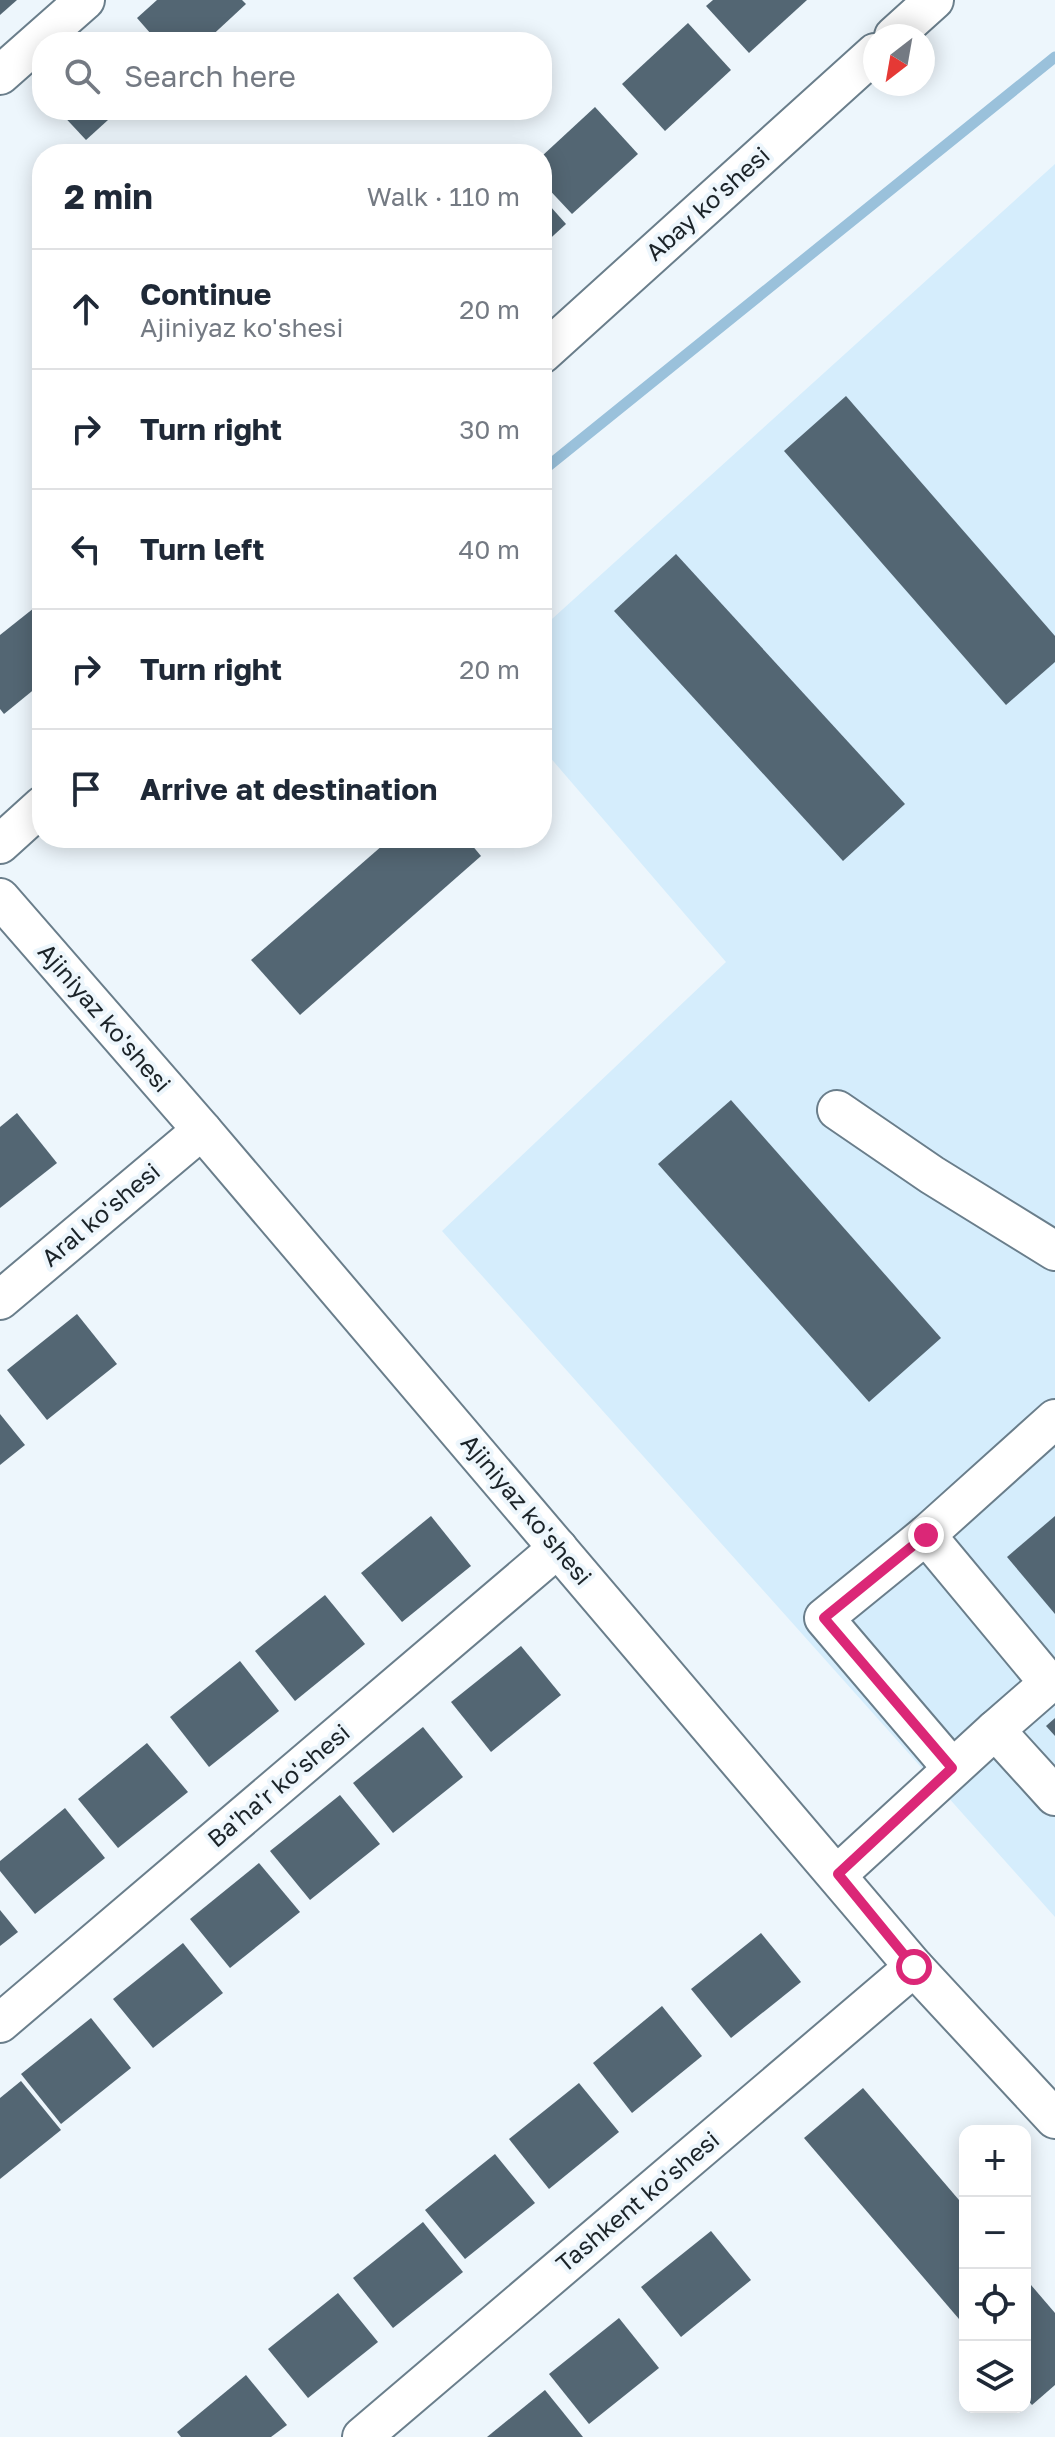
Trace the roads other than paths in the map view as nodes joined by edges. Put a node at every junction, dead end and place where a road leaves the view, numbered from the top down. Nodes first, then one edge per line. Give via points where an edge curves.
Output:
1 (85, 0) edge
2 (934, 0) edge
3 (907, 24) edge
4 (49, 32) edge
5 (32, 47) edge
6 (863, 64) edge
7 (0, 75) edge
8 (552, 345) edge
9 (32, 815) edge
10 (0, 844) edge
11 (0, 898) edge
12 (837, 1110) dead end
13 (202, 1130) junction
14 (1055, 1251) edge
15 (0, 1300) edge
16 (1055, 1419) edge
17 (926, 1535) junction
18 (558, 1548) junction
19 (995, 1730) junction
20 (952, 1768) junction
21 (1055, 1796) edge
22 (838, 1874) junction
23 (914, 1967) junction
24 (0, 2023) edge
25 (1055, 2119) edge
26 (362, 2437) edge

1 - 4 street
2 - 3 street
5 - 7 street
6 - 8 street, Abay ko'shesi
9 - 10 street
11 - 13 street, Ajiniyaz ko'shesi
12 - 14 street
13 - 15 street, Aral ko'shesi
13 - 18 street, Ajiniyaz ko'shesi
16 - 17 street
17 - 19 street via 1049,1683
17 - 20 street via 824,1618
18 - 22 street, Ajiniyaz ko'shesi
18 - 24 street, Ba'ha'r ko'shesi
19 - 20 street
19 - 21 street
20 - 22 street
22 - 23 street, Ajiniyaz ko'shesi
23 - 25 street, Ajiniyaz ko'shesi
23 - 26 street, Tashkent ko'shesi

